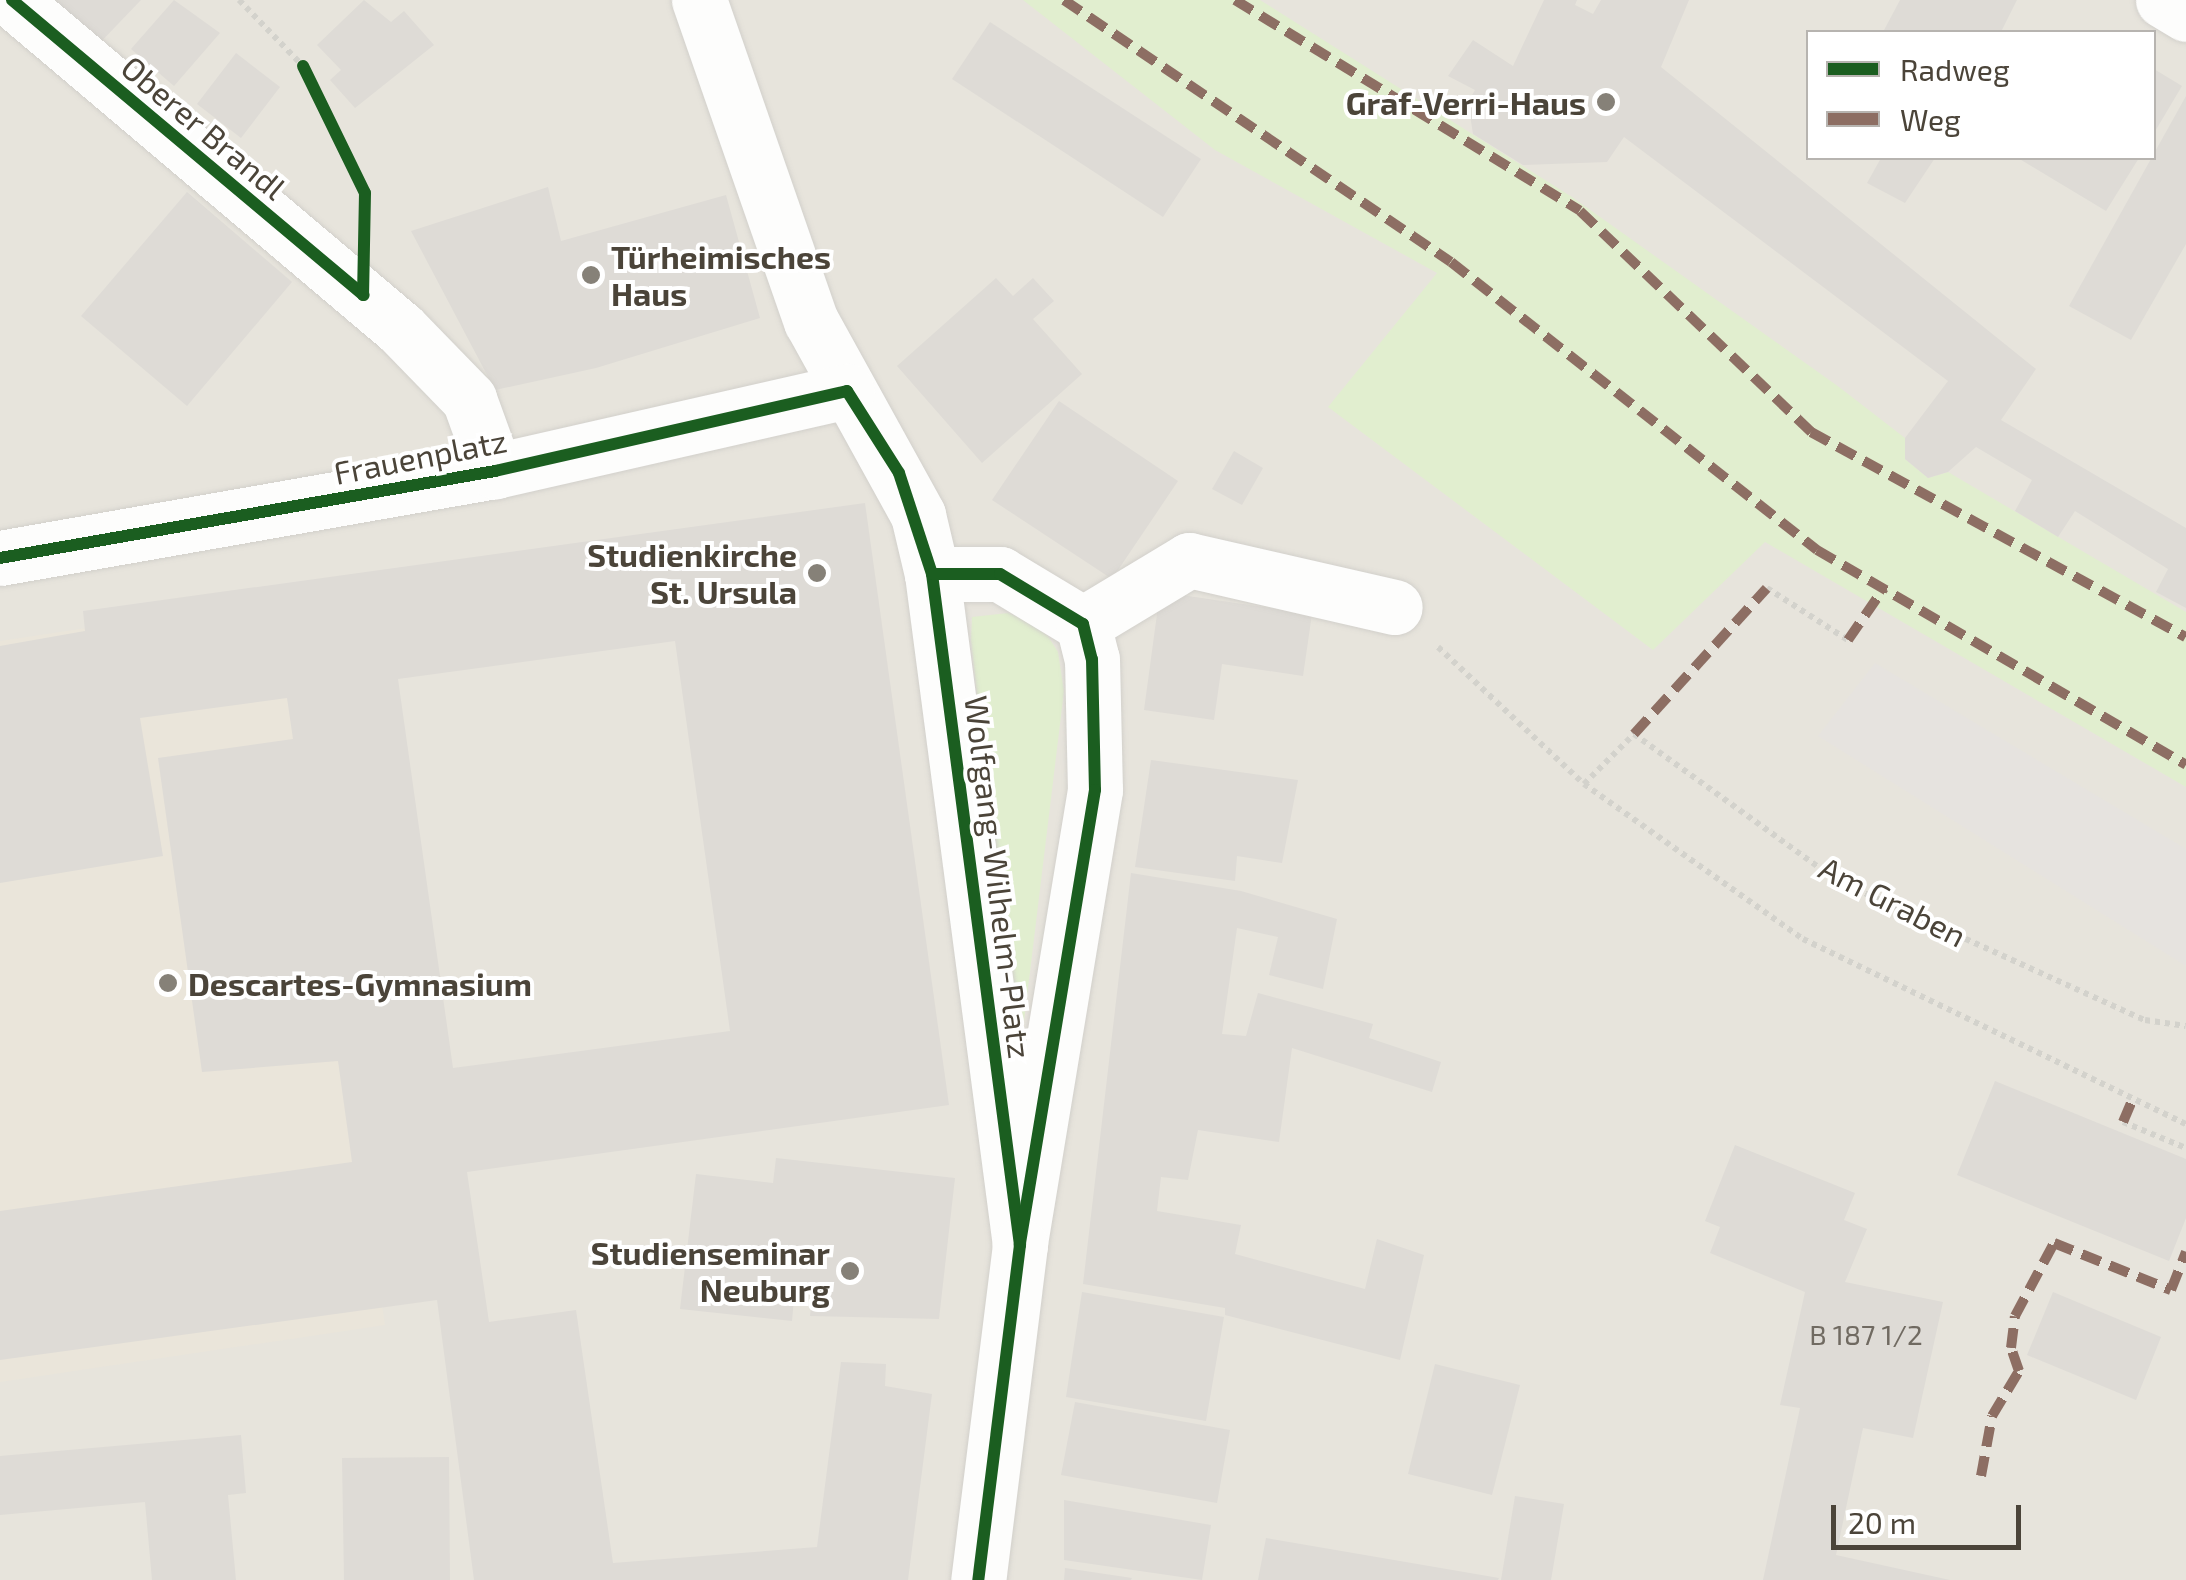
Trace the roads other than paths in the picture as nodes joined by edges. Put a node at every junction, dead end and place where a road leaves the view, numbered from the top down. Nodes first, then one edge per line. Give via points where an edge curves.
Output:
1 (12, 0) edge
2 (699, 0) edge
3 (2163, 0) edge
4 (2186, 14) edge
5 (846, 392) junction
6 (495, 471) junction
7 (0, 558) edge
8 (932, 574) junction
9 (1395, 608) road end
10 (1083, 624) junction
11 (1020, 1245) junction
12 (978, 1580) edge

1 - 6 street, Oberer Brandl via 363,295 469,399
2 - 5 street, Wolfgang-Wilhelm-Platz via 811,322
3 - 4 street
5 - 6 street, Frauenplatz
5 - 8 street, Wolfgang-Wilhelm-Platz via 900,472
6 - 7 street, Frauenplatz
8 - 10 street via 1000,574
8 - 11 street, Wolfgang-Wilhelm-Platz
9 - 10 street via 1189,560
10 - 11 street, Wolfgang-Wilhelm-Platz via 1092,659 1095,790
11 - 12 street, Wolfgang-Wilhelm-Platz

